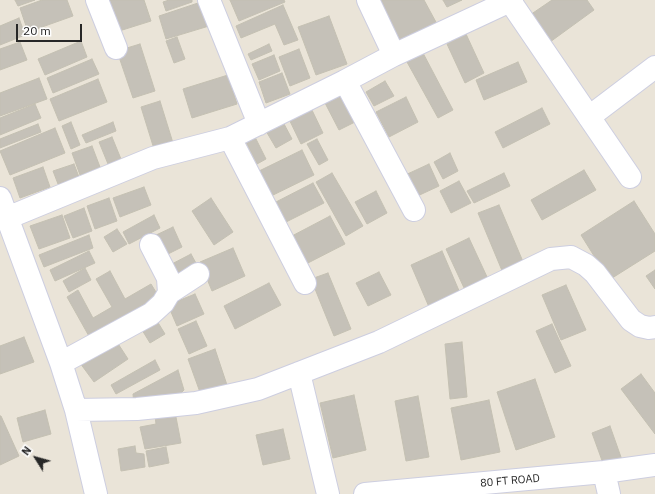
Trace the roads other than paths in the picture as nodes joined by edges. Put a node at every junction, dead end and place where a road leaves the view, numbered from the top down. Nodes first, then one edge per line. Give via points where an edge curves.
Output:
1 (97, 0) edge
2 (209, 0) edge
3 (368, 0) edge
4 (511, 1) edge
5 (116, 48) dead end
6 (394, 54) junction
7 (655, 67) edge
8 (345, 81) junction
9 (589, 117) junction
10 (259, 124) junction
11 (230, 138) junction
12 (630, 177) dead end
13 (3, 208) edge
14 (414, 210) dead end
15 (151, 245) dead end
16 (198, 274) dead end
17 (305, 283) dead end
18 (169, 293) junction
19 (655, 327) edge
20 (61, 363) junction
21 (299, 373) junction
22 (76, 410) junction
23 (655, 465) edge
24 (604, 472) junction
25 (96, 494) edge
26 (328, 494) edge
27 (365, 494) edge
28 (609, 494) edge

1 - 5 street
2 - 10 street
3 - 6 street
4 - 6 street
4 - 9 street
6 - 8 street
7 - 9 street
8 - 10 street
8 - 14 street
9 - 12 street
10 - 11 street
11 - 13 street via 153,158
11 - 17 street
13 - 20 street
15 - 18 street via 168,278
16 - 18 street
18 - 20 street via 151,314
19 - 21 street via 640,326 631,320 586,265 571,257 551,259 379,342
20 - 22 street
21 - 22 street via 258,389 196,403 137,409
21 - 26 street
22 - 25 street
23 - 24 street, 80 FT ROAD
24 - 27 street, 80 FT ROAD
24 - 28 street

